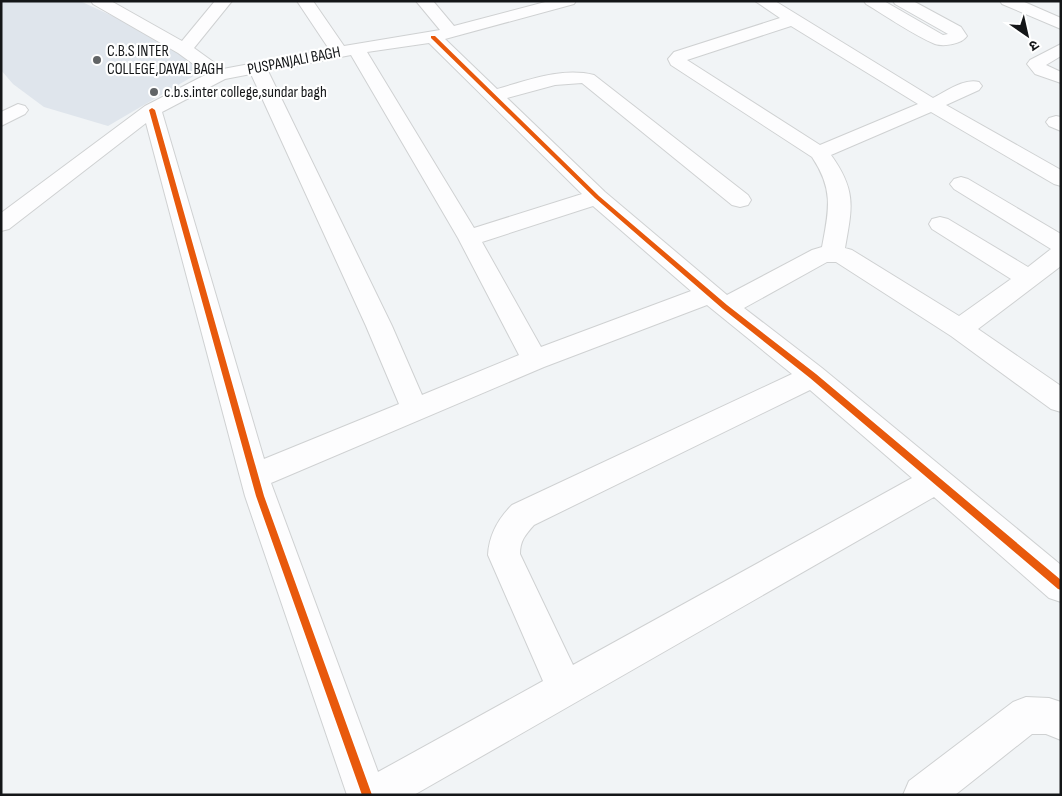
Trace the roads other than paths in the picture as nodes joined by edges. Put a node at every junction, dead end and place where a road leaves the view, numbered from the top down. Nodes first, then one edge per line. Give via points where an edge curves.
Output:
1 (99, 1) edge
2 (224, 1) edge
3 (305, 1) edge
4 (424, 1) edge
5 (568, 1) edge
6 (763, 1) edge
7 (872, 1) edge
8 (901, 1) edge
9 (1008, 1) edge
10 (792, 20) junction
11 (1061, 24) edge
12 (442, 34) junction
13 (184, 49) junction
14 (1061, 49) edge
15 (348, 51) junction
16 (257, 67) junction
17 (220, 75) junction
18 (1061, 78) edge
19 (973, 86) dead end
20 (494, 96) junction
21 (932, 105) junction
22 (18, 110) dead end
23 (152, 110) junction
24 (1, 120) edge
25 (819, 153) junction
26 (1061, 180) edge
27 (961, 184) dead end
28 (597, 197) junction
29 (740, 200) dead end
30 (1, 224) edge
31 (940, 224) dead end
32 (469, 238) junction
33 (1061, 245) edge
34 (833, 253) junction
35 (1061, 254) edge
36 (1028, 278) junction
37 (717, 300) junction
38 (960, 329) junction
39 (535, 360) junction
40 (813, 376) junction
41 (1061, 401) edge
42 (415, 409) junction
43 (255, 476) junction
44 (935, 481) junction
45 (1061, 586) edge
46 (565, 688) junction
47 (1061, 722) edge
48 (938, 790) edge
49 (367, 795) edge
50 (375, 795) edge

1 - 13 street
2 - 13 street
3 - 15 street
4 - 12 street
5 - 12 street, PUSPANJALI BAGH
6 - 10 street
7 - 8 street via 940,40 958,36 955,31
9 - 11 street
10 - 21 street
10 - 25 street via 680,56 677,61
12 - 15 street, PUSPANJALI BAGH
12 - 20 street
13 - 17 street
14 - 18 street via 1036,64 1041,70
15 - 16 street, PUSPANJALI BAGH
15 - 32 street
16 - 17 street, PUSPANJALI BAGH
16 - 42 street
17 - 23 street, PUSPANJALI BAGH
19 - 21 street
20 - 28 street
20 - 29 street via 566,77 588,79
21 - 25 street
21 - 26 street
22 - 24 street
23 - 30 street, PUSPANJALI BAGH
23 - 43 street
25 - 34 street via 833,171 840,192
27 - 33 street
28 - 32 street
28 - 37 street
31 - 36 street
32 - 39 street
34 - 37 street
34 - 38 street via 844,256
35 - 36 street
36 - 38 street
37 - 39 street
37 - 40 street
38 - 41 street
39 - 42 street
40 - 44 street
40 - 46 street via 523,514 512,527 504,542 504,555
42 - 43 street
43 - 49 street
44 - 45 street
44 - 46 street
46 - 50 street
47 - 48 street via 1049,716 1026,715

